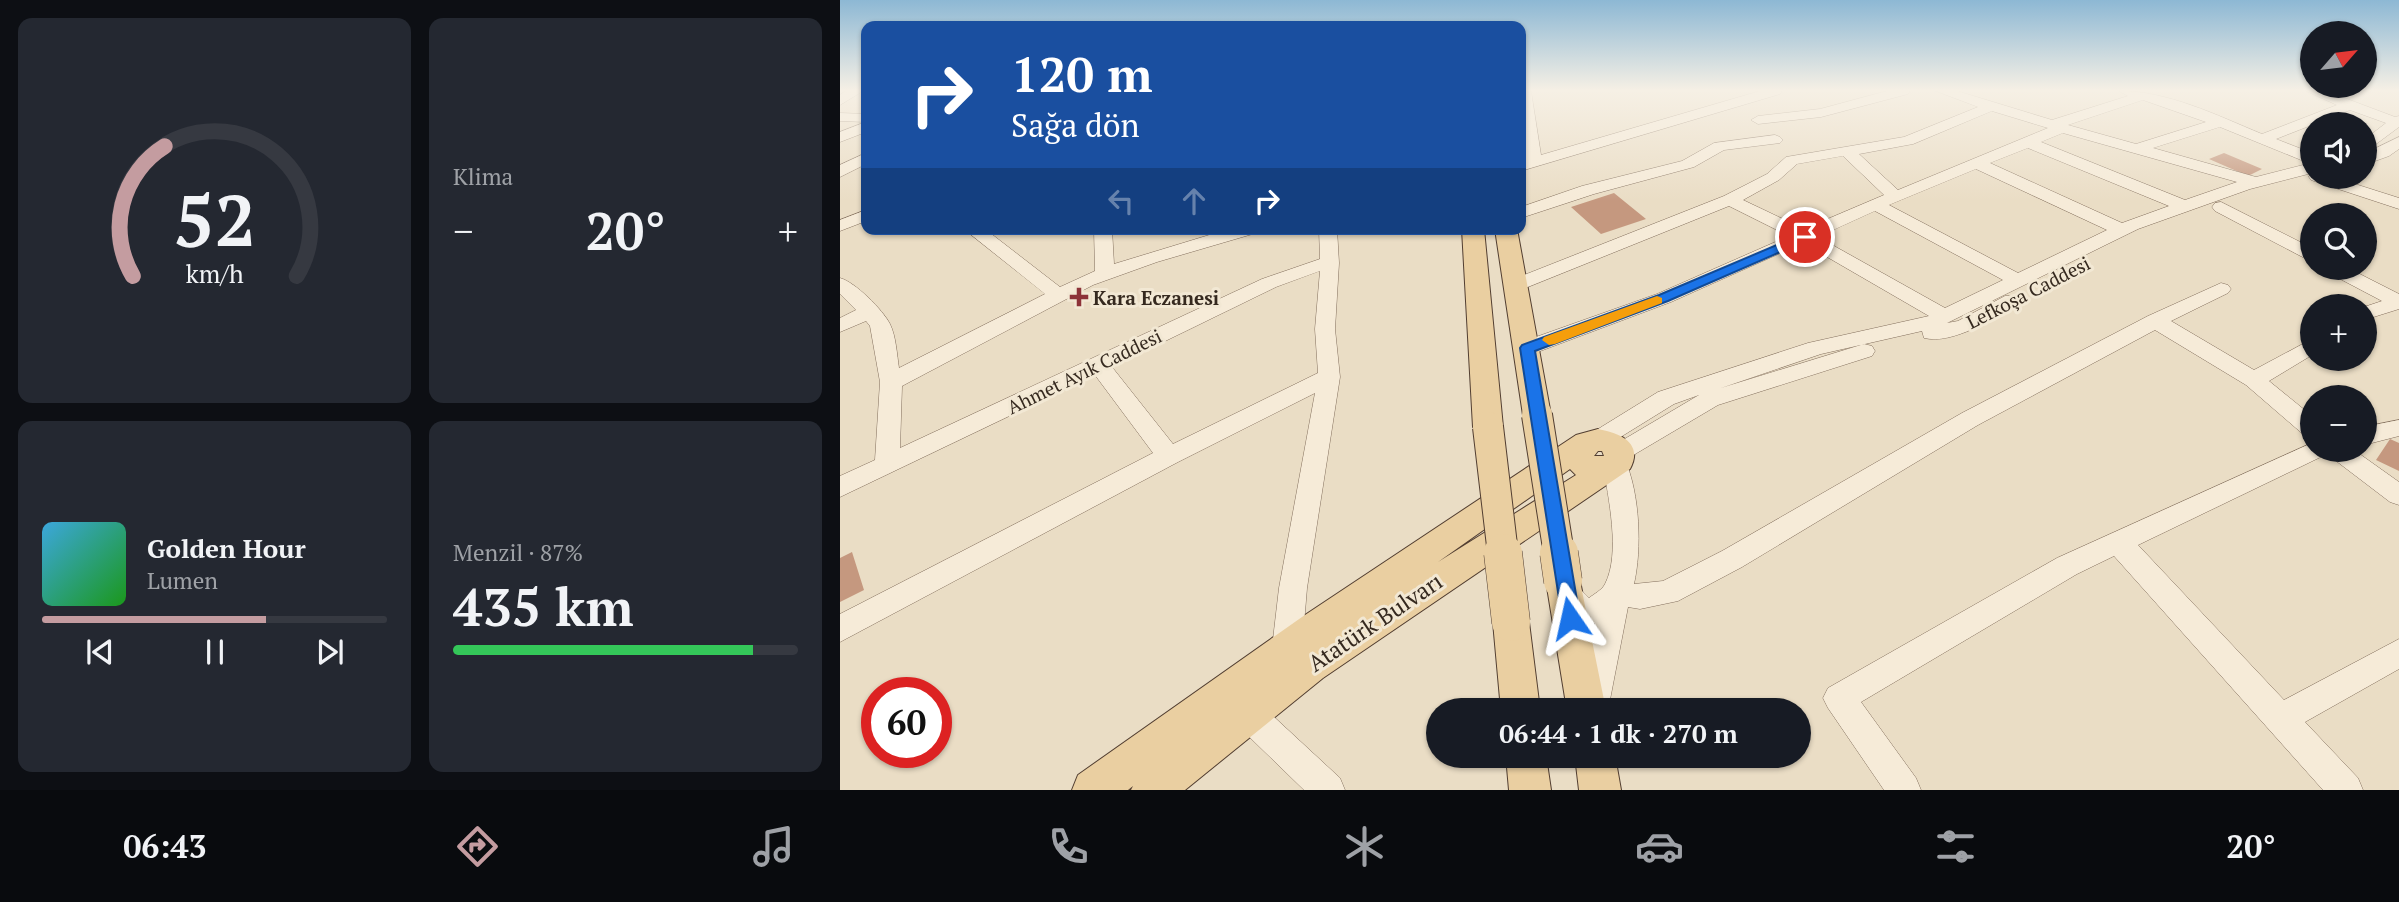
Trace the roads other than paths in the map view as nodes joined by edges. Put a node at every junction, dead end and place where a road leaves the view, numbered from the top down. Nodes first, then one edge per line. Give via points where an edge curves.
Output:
1 (1654, 128) edge
2 (1765, 128) edge
3 (1940, 128) edge
4 (2054, 128) edge
5 (2064, 128) edge
6 (2202, 128) edge
7 (2235, 128) edge
8 (2291, 128) edge
9 (861, 129) edge
10 (840, 137) edge
11 (2262, 139) junction
12 (1526, 140) edge
13 (1775, 140) junction
14 (2027, 142) junction
15 (2399, 142) edge
16 (2139, 148) junction
17 (1848, 152) junction
18 (2383, 153) junction
19 (2377, 155) edge
20 (2399, 159) edge
21 (1792, 160) junction
22 (861, 161) edge
23 (2300, 163) edge
24 (1978, 164) junction
25 (1527, 165) edge
26 (840, 172) edge
27 (2300, 174) edge
28 (2300, 179) edge
29 (2256, 182) junction
30 (2280, 189) junction
31 (2359, 189) edge
32 (1896, 197) junction
33 (1730, 201) junction
34 (2399, 204) edge
35 (1876, 205) junction
36 (2185, 206) junction
37 (2221, 207) junction
38 (1526, 211) edge
39 (840, 212) edge
40 (861, 216) edge
41 (861, 217) edge
42 (840, 226) edge
43 (2122, 230) junction
44 (981, 235) edge
45 (1103, 235) edge
46 (1229, 235) edge
47 (1328, 235) edge
48 (1473, 235) edge
49 (1507, 235) edge
50 (1805, 237) junction
51 (2300, 250) edge
52 (1330, 263) junction
53 (1105, 274) junction
54 (2357, 280) edge
55 (2018, 281) junction
56 (840, 284) edge
57 (1516, 285) junction
58 (2221, 289) dead end
59 (1058, 295) junction
60 (2399, 302) edge
61 (2377, 310) edge
62 (869, 313) junction
63 (1944, 316) junction
64 (2155, 321) junction
65 (840, 326) edge
66 (1527, 348) junction
67 (2300, 352) edge
68 (1098, 365) junction
69 (1329, 377) junction
70 (2254, 380) junction
71 (891, 382) junction
72 (2300, 419) edge
73 (2399, 428) edge
74 (2377, 433) edge
75 (1606, 454) junction
76 (1169, 456) junction
77 (2300, 458) edge
78 (2354, 462) edge
79 (887, 466) junction
80 (840, 487) edge
81 (2399, 495) edge
82 (2118, 542) junction
83 (1565, 588) junction
84 (1617, 593) junction
85 (840, 629) edge
86 (1287, 648) junction
87 (2399, 653) edge
88 (1520, 698) edge
89 (1588, 698) edge
90 (1593, 698) edge
91 (1248, 714) junction
92 (2281, 718) junction
93 (1528, 768) edge
94 (1597, 768) edge
95 (1325, 788) edge
96 (1093, 790) edge
97 (1152, 790) edge
98 (1530, 790) edge
99 (1600, 790) edge
100 (1904, 790) edge
101 (2346, 790) edge

1 - 25 street
2 - 13 street
3 - 17 street via 1908,141
4 - 14 street
5 - 16 street
6 - 16 street
7 - 11 street
8 - 11 street
9 - 10 street
11 - 23 street
12 - 25 street
13 - 21 street
13 - 38 street via 1720,146 1688,164
14 - 24 street
14 - 36 street
15 - 18 street
16 - 29 street
17 - 21 street
17 - 32 street
18 - 19 street
18 - 20 street
21 - 33 street via 1773,177
22 - 26 street
24 - 32 street
24 - 43 street
27 - 29 street
28 - 30 street, Lefkoşa Caddesi
29 - 30 street
29 - 36 street
30 - 37 street, Lefkoşa Caddesi
31 - 34 street
32 - 35 street
33 - 50 street
33 - 57 street
35 - 50 street
35 - 55 street
36 - 43 street
37 - 51 street
37 - 75 street, Lefkoşa Caddesi via 2143,235 1964,326 1895,342 1710,399
39 - 40 street
41 - 42 street
43 - 55 street
44 - 59 street
45 - 53 street
46 - 53 street
47 - 52 street
48 - 88 main road, bridge via 1488,427
49 - 57 main road
50 - 63 street
50 - 66 street via 1664,298
52 - 68 street, Ahmet Ayık Caddesi via 1269,283
52 - 69 street via 1325,330
53 - 59 street
54 - 60 street
55 - 63 street
56 - 62 street
57 - 66 main road
58 - 64 street
59 - 71 street
60 - 61 street
62 - 65 street
62 - 71 street via 880,325
63 - 75 street via 1816,348 1666,398
64 - 70 street
64 - 84 street via 1970,419 1668,592 1640,597
66 - 83 main road, bridge
67 - 70 street
68 - 76 street
68 - 79 street, Ahmet Ayık Caddesi
69 - 76 street
69 - 86 street
70 - 72 street
71 - 79 street
73 - 74 street
75 - 84 street via 1623,509 1626,557
75 - 86 main road
75 - 91 main road, Atatürk Bulvarı
76 - 85 street
77 - 82 street
78 - 81 street
79 - 80 street, Ahmet Ayık Caddesi
82 - 92 street
82 - 100 street via 2067,566 1839,698
83 - 84 street via 1582,611 1594,611
83 - 89 main road
84 - 90 street
86 - 96 main road
87 - 92 street
91 - 95 street
91 - 97 main road, Atatürk Bulvarı
92 - 101 street
93 - 98 main road
94 - 99 main road

